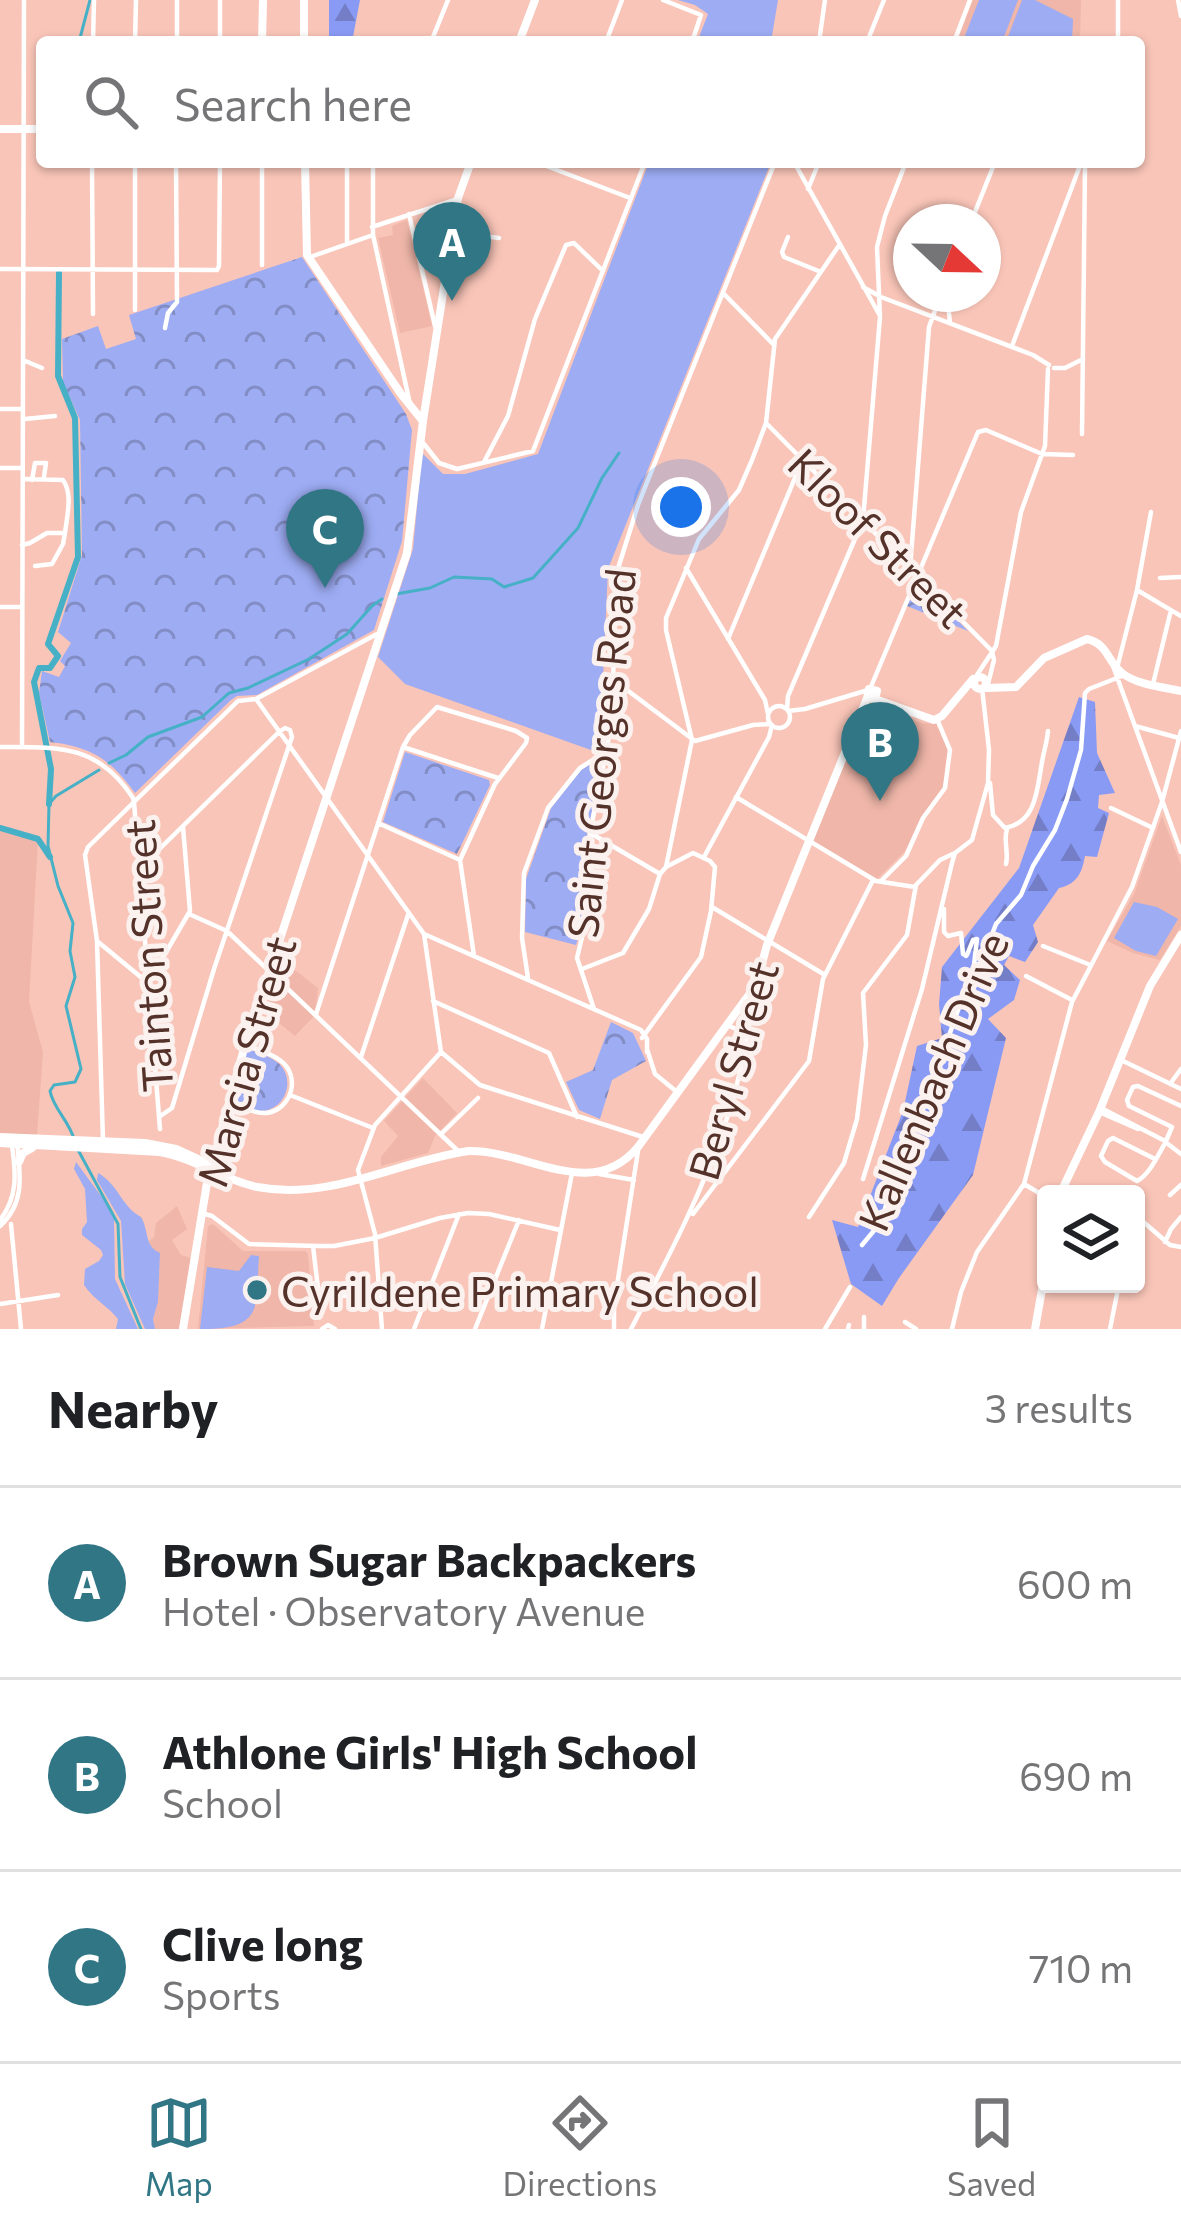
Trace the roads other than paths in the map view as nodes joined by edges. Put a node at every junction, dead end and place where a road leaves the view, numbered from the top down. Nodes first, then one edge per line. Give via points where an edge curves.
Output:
1 (24, 0) edge
2 (94, 0) edge
3 (136, 0) edge
4 (177, 0) edge
5 (220, 0) edge
6 (262, 0) edge
7 (304, 0) edge
8 (448, 0) edge
9 (535, 0) edge
10 (622, 0) edge
11 (663, 0) edge
12 (825, 0) edge
13 (884, 0) edge
14 (970, 0) edge
15 (1118, 0) edge
16 (1178, 0) edge
17 (1181, 16) edge
18 (93, 36) edge
19 (135, 36) edge
20 (176, 36) edge
21 (220, 36) edge
22 (262, 36) edge
23 (304, 36) edge
24 (433, 36) edge
25 (521, 36) edge
26 (608, 36) edge
27 (694, 36) edge
28 (820, 36) edge
29 (869, 36) edge
30 (956, 36) edge
31 (1118, 36) edge
32 (0, 129) edge
33 (23, 129) junction
34 (36, 130) edge
35 (92, 168) edge
36 (135, 168) edge
37 (176, 168) edge
38 (220, 168) edge
39 (262, 168) edge
40 (305, 168) edge
41 (347, 168) edge
42 (373, 168) edge
43 (469, 168) edge
44 (552, 168) edge
45 (642, 168) edge
46 (773, 168) edge
47 (797, 168) edge
48 (817, 168) edge
49 (905, 168) edge
50 (993, 168) edge
51 (1079, 168) edge
52 (1081, 168) edge
53 (808, 189) junction
54 (458, 198) junction
55 (630, 198) junction
56 (978, 204) edge
57 (409, 214) junction
58 (373, 231) junction
59 (453, 232) junction
60 (788, 237) dead end
61 (499, 238) dead end
62 (347, 244) junction
63 (840, 244) junction
64 (308, 257) junction
65 (262, 265) dead end
66 (0, 269) edge
67 (23, 269) junction
68 (92, 269) junction
69 (134, 269) junction
70 (176, 269) junction
71 (603, 271) junction
72 (821, 272) junction
73 (878, 275) junction
74 (864, 288) junction
75 (724, 294) junction
76 (881, 297) junction
77 (135, 310) dead end
78 (933, 312) edge
79 (948, 312) edge
80 (93, 314) dead end
81 (931, 316) junction
82 (880, 317) junction
83 (950, 323) junction
84 (165, 328) dead end
85 (437, 335) junction
86 (773, 344) junction
87 (1012, 346) junction
88 (1082, 358) junction
89 (23, 360) junction
90 (1050, 367) junction
91 (42, 368) dead end
92 (1064, 368) junction
93 (1082, 376) junction
94 (405, 380) junction
95 (394, 384) junction
96 (0, 409) edge
97 (23, 409) junction
98 (411, 409) junction
99 (55, 416) dead end
100 (23, 419) junction
101 (423, 421) junction
102 (766, 424) junction
103 (1082, 434) dead end
104 (420, 444) junction
105 (490, 452) junction
106 (1042, 454) junction
107 (1073, 455) dead end
108 (803, 460) junction
109 (494, 461) junction
110 (483, 463) junction
111 (0, 467) edge
112 (22, 468) junction
113 (22, 479) junction
114 (43, 479) junction
115 (32, 480) junction
116 (1151, 512) dead end
117 (862, 520) junction
118 (65, 533) junction
119 (22, 545) junction
120 (35, 566) dead end
121 (686, 568) junction
122 (910, 568) junction
123 (1181, 577) edge
124 (919, 578) junction
125 (1160, 578) dead end
126 (1137, 590) junction
127 (0, 607) edge
128 (22, 607) junction
129 (1171, 610) junction
130 (1181, 616) edge
131 (382, 632) junction
132 (728, 638) junction
133 (994, 651) junction
134 (1119, 674) junction
135 (614, 681) junction
136 (1153, 684) junction
137 (982, 686) junction
138 (1181, 691) edge
139 (872, 693) junction
140 (788, 696) junction
141 (256, 699) junction
142 (765, 700) junction
143 (776, 706) junction
144 (805, 709) junction
145 (787, 710) junction
146 (937, 719) junction
147 (789, 720) junction
148 (771, 722) junction
149 (1135, 726) junction
150 (279, 731) junction
151 (1048, 731) dead end
152 (1180, 734) edge
153 (692, 740) junction
154 (289, 745) junction
155 (0, 747) edge
156 (22, 747) junction
157 (403, 747) junction
158 (607, 751) junction
159 (1169, 777) junction
160 (498, 778) junction
161 (989, 778) junction
162 (1181, 780) edge
163 (327, 797) junction
164 (736, 797) junction
165 (134, 802) junction
166 (1162, 802) junction
167 (1111, 808) dead end
168 (378, 823) junction
169 (183, 827) junction
170 (1153, 828) junction
171 (1007, 829) junction
172 (590, 833) junction
173 (809, 840) junction
174 (1181, 852) edge
175 (955, 853) junction
176 (368, 856) junction
177 (704, 857) junction
178 (460, 860) junction
179 (1006, 864) dead end
180 (666, 867) junction
181 (139, 870) junction
182 (660, 874) junction
183 (876, 881) junction
184 (915, 887) junction
185 (945, 892) junction
186 (712, 907) junction
187 (189, 914) junction
188 (408, 914) junction
189 (226, 931) junction
190 (424, 934) junction
191 (1181, 935) edge
192 (769, 940) junction
193 (97, 941) junction
194 (1043, 946) dead end
195 (474, 956) junction
196 (1090, 964) junction
197 (974, 965) junction
198 (580, 970) junction
199 (269, 971) junction
200 (825, 974) junction
201 (1026, 976) dead end
202 (529, 980) junction
203 (148, 983) junction
204 (756, 985) junction
205 (1072, 1000) junction
206 (433, 1001) junction
207 (595, 1009) junction
208 (316, 1014) junction
209 (727, 1025) junction
210 (642, 1034) junction
211 (747, 1034) junction
212 (245, 1045) junction
213 (441, 1052) junction
214 (361, 1058) junction
215 (1121, 1060) junction
216 (1181, 1069) edge
217 (1171, 1084) junction
218 (1181, 1089) edge
219 (677, 1093) junction
220 (290, 1095) junction
221 (401, 1096) junction
222 (478, 1098) dead end
223 (228, 1102) junction
224 (1181, 1106) edge
225 (1100, 1110) junction
226 (159, 1117) junction
227 (577, 1117) junction
228 (373, 1128) junction
229 (160, 1129) dead end
230 (1179, 1131) edge
231 (441, 1134) junction
232 (645, 1138) junction
233 (10, 1141) edge
234 (65, 1143) junction
235 (104, 1144) junction
236 (39, 1145) junction
237 (1166, 1145) junction
238 (638, 1147) junction
239 (459, 1153) junction
240 (1181, 1154) edge
241 (1155, 1159) junction
242 (19, 1162) junction
243 (199, 1165) junction
244 (210, 1168) junction
245 (572, 1173) junction
246 (597, 1173) junction
247 (863, 1179) dead end
248 (634, 1180) junction
249 (359, 1181) junction
250 (207, 1183) junction
251 (1024, 1184) junction
252 (1064, 1185) edge
253 (1181, 1185) edge
254 (1037, 1192) edge
255 (1170, 1195) dead end
256 (692, 1213) junction
257 (201, 1214) junction
258 (459, 1214) junction
259 (809, 1217) dead end
260 (1181, 1217) edge
261 (519, 1220) junction
262 (0, 1222) edge
263 (1145, 1223) edge
264 (11, 1224) dead end
265 (560, 1230) junction
266 (375, 1238) junction
267 (1166, 1242) junction
268 (862, 1245) dead end
269 (313, 1246) junction
270 (1181, 1246) edge
271 (850, 1287) dead end
272 (1041, 1293) edge
273 (1117, 1293) edge
274 (380, 1294) junction
275 (58, 1295) dead end
276 (19, 1302) junction
277 (0, 1304) edge
278 (864, 1317) dead end
279 (904, 1322) dead end
280 (21, 1329) edge
281 (183, 1329) edge
282 (322, 1329) edge
283 (335, 1329) edge
284 (382, 1329) edge
285 (414, 1329) edge
286 (475, 1329) edge
287 (542, 1329) edge
288 (614, 1329) edge
289 (631, 1329) edge
290 (824, 1329) edge
291 (864, 1329) edge
292 (916, 1329) edge
293 (952, 1329) edge
294 (1035, 1329) edge
295 (1110, 1329) edge

1 - 33 street
2 - 18 street
3 - 19 street
4 - 20 street
5 - 21 street
6 - 22 main road
7 - 23 main road
8 - 24 street
9 - 25 main road
10 - 26 street
11 - 27 street via 698,13
12 - 28 street
13 - 29 street
14 - 30 street
15 - 31 street
16 - 17 street
32 - 33 main road
33 - 34 main road
33 - 67 street
35 - 68 street
36 - 69 street
37 - 70 street
38 - 70 street via 218,269
39 - 65 street
40 - 64 main road
41 - 62 street
42 - 58 street
43 - 54 main road, Marcia Street
44 - 55 street
45 - 55 street
46 - 75 street, Saint Georges Road
47 - 53 street
48 - 53 street
49 - 73 street via 877,247
50 - 56 street
51 - 87 street
52 - 88 street
53 - 63 street
54 - 57 street
54 - 59 main road, Marcia Street
55 - 71 street
57 - 58 street
57 - 85 street
58 - 62 street
58 - 94 street
59 - 61 street
59 - 85 main road, Marcia Street
60 - 72 street via 784,257
62 - 64 street
63 - 72 street
63 - 74 street
64 - 95 main road
66 - 67 street
67 - 68 street
67 - 89 street
68 - 69 street
68 - 80 street
69 - 70 street
69 - 77 street
70 - 84 street via 177,304
71 - 105 street via 578,246 562,250
71 - 109 street via 537,443
72 - 86 street
73 - 74 street
73 - 76 street
74 - 76 street
74 - 82 street
75 - 86 street
75 - 135 street, Saint Georges Road via 620,556
76 - 81 street
76 - 82 street
78 - 81 street
79 - 83 street
81 - 83 street
81 - 122 street
82 - 117 street
83 - 87 street
85 - 101 main road, Marcia Street
86 - 102 street
87 - 90 street
88 - 92 street
88 - 93 street
89 - 91 street
89 - 97 street
90 - 92 street
90 - 106 street
92 - 93 street
93 - 103 street
94 - 95 street
94 - 98 street
95 - 98 main road
96 - 97 street
97 - 100 street
98 - 101 main road
98 - 104 main road
99 - 100 street
100 - 112 street
101 - 104 main road, Marcia Street
102 - 108 street, Kloof Street
102 - 121 street via 741,486
104 - 110 street via 447,467
104 - 131 main road, Marcia Street via 407,554
105 - 109 street
105 - 110 street
106 - 107 street
106 - 124 street via 978,432
106 - 133 street via 1021,512
108 - 117 street, Kloof Street
108 - 132 street
109 - 110 street
111 - 112 street
112 - 113 street
113 - 115 street
113 - 119 street
114 - 115 street
114 - 115 street via 44,462 34,465
114 - 118 street via 68,488
116 - 126 street
117 - 122 street, Kloof Street
117 - 140 street
118 - 119 street
118 - 120 street via 52,564
119 - 128 street
121 - 132 street
121 - 153 street via 665,625
122 - 124 street, Kloof Street
123 - 125 street
124 - 133 street, Kloof Street
124 - 139 street
126 - 129 street
126 - 134 street
127 - 128 street
128 - 156 street
129 - 130 street
129 - 136 street
131 - 141 street, Tainton Street
131 - 163 main road, Marcia Street
132 - 142 street
133 - 137 street
133 - 137 street
134 - 136 main road
134 - 137 main road via 1097,642 1081,640 1044,658 1018,686
134 - 149 street
134 - 197 street, Kallenbach Drive via 1086,692 1081,750 1055,830
135 - 153 street
135 - 158 street, Saint Georges Road
136 - 138 main road
137 - 146 main road via 964,688
137 - 161 street
139 - 144 street
139 - 146 main road
139 - 173 main road, Beryl Street
140 - 143 street
140 - 145 street
141 - 150 street
141 - 165 street, Tainton Street via 234,704
142 - 143 street
142 - 148 street
143 - 145 street
143 - 148 street
144 - 145 street
144 - 147 street
145 - 147 street
146 - 183 street via 950,750 946,788 906,856
147 - 148 street
148 - 153 street
148 - 164 street
149 - 152 street
149 - 166 street
150 - 154 street
150 - 169 street
151 - 171 street via 1034,803
152 - 159 street
153 - 180 street
154 - 163 street
154 - 189 street
155 - 156 street
156 - 165 street via 74,750 103,764
157 - 160 street
157 - 160 street via 437,707 524,734 526,743
157 - 168 street
158 - 172 street, Saint Georges Road
158 - 202 street via 580,768 548,808 524,873
159 - 162 street
159 - 166 street
160 - 178 street
161 - 171 street via 992,814
161 - 175 street via 972,840
163 - 176 street
163 - 199 main road, Marcia Street
164 - 173 street
164 - 177 street
165 - 181 street, Tainton Street
165 - 193 street via 85,852
166 - 170 street
166 - 174 street
167 - 170 street
168 - 176 street
168 - 178 street
169 - 181 street
169 - 187 street
170 - 196 street via 1131,891
171 - 179 street
172 - 182 street
172 - 198 street, Saint Georges Road via 592,896
173 - 183 street
173 - 192 main road, Beryl Street
175 - 184 street
175 - 185 street
176 - 188 street
176 - 208 street
177 - 180 street via 692,853
177 - 186 street via 715,867
178 - 195 street
180 - 182 street
181 - 203 street, Tainton Street
182 - 198 street via 623,952
183 - 184 street
183 - 200 street
184 - 259 street via 908,935 862,996 866,1048 846,1160
185 - 197 street via 943,931 962,933 964,956 978,939
185 - 247 street
186 - 192 street
186 - 210 street via 700,959
187 - 189 street
187 - 203 street
188 - 190 street
188 - 214 street
189 - 199 street
189 - 226 street via 172,1108
190 - 195 street
190 - 206 street
191 - 215 main road
192 - 200 street
192 - 204 main road, Beryl Street
193 - 203 street
193 - 235 street
194 - 196 street
195 - 202 street
196 - 205 street
197 - 268 street, Kallenbach Drive via 882,1221
198 - 207 street, Saint Georges Road
199 - 208 street
199 - 212 main road, Marcia Street
200 - 256 street via 809,1061
201 - 205 street
202 - 207 street
203 - 226 street, Tainton Street
204 - 209 main road
204 - 211 street, Beryl Street
205 - 251 street
206 - 213 street
206 - 227 street via 551,1054
207 - 210 street
208 - 214 street
209 - 211 street
209 - 219 main road
210 - 219 street via 658,1078
211 - 256 street, Beryl Street
212 - 220 street via 284,1064
212 - 223 main road, Marcia Street
213 - 221 street
213 - 227 street via 476,1084
214 - 221 street
215 - 217 street
215 - 225 main road
216 - 217 street
217 - 218 street
219 - 232 main road
220 - 223 street via 266,1113
220 - 228 street
221 - 228 street
221 - 231 street
222 - 231 street
223 - 244 main road, Marcia Street
224 - 237 street via 1136,1085 1126,1100 1172,1127
225 - 237 street
225 - 252 main road
226 - 229 street, Tainton Street
227 - 232 street
228 - 249 street
230 - 237 street
231 - 239 street
232 - 238 main road
233 - 234 main road
233 - 236 main road
233 - 242 street
233 - 262 street via 15,1190
234 - 235 main road
234 - 236 main road
235 - 243 main road
235 - 244 main road via 160,1145
236 - 242 main road
237 - 240 street
237 - 241 street
238 - 246 main road
238 - 248 street
239 - 245 main road
239 - 249 main road
241 - 241 street via 1137,1181 1101,1156 1114,1138
242 - 262 street via 19,1200
243 - 244 main road
243 - 250 main road
244 - 249 main road via 277,1189
244 - 250 main road, Marcia Street
245 - 246 main road
245 - 265 street
246 - 248 street
248 - 288 street
249 - 266 street
250 - 257 main road, Marcia Street
251 - 254 street
251 - 293 street via 976,1252
253 - 255 street
256 - 289 street, Beryl Street
257 - 269 street via 252,1245
257 - 281 main road, Marcia Street
258 - 261 street
258 - 266 street
258 - 285 street
260 - 267 street
261 - 265 street
261 - 286 street
263 - 267 street
264 - 276 street
265 - 287 street
266 - 269 street
266 - 274 street
267 - 270 street
269 - 274 street via 319,1298
271 - 290 street
272 - 294 main road
273 - 295 street
274 - 284 street
275 - 276 street
276 - 277 street
276 - 280 street
278 - 291 street
279 - 292 street
282 - 283 street

